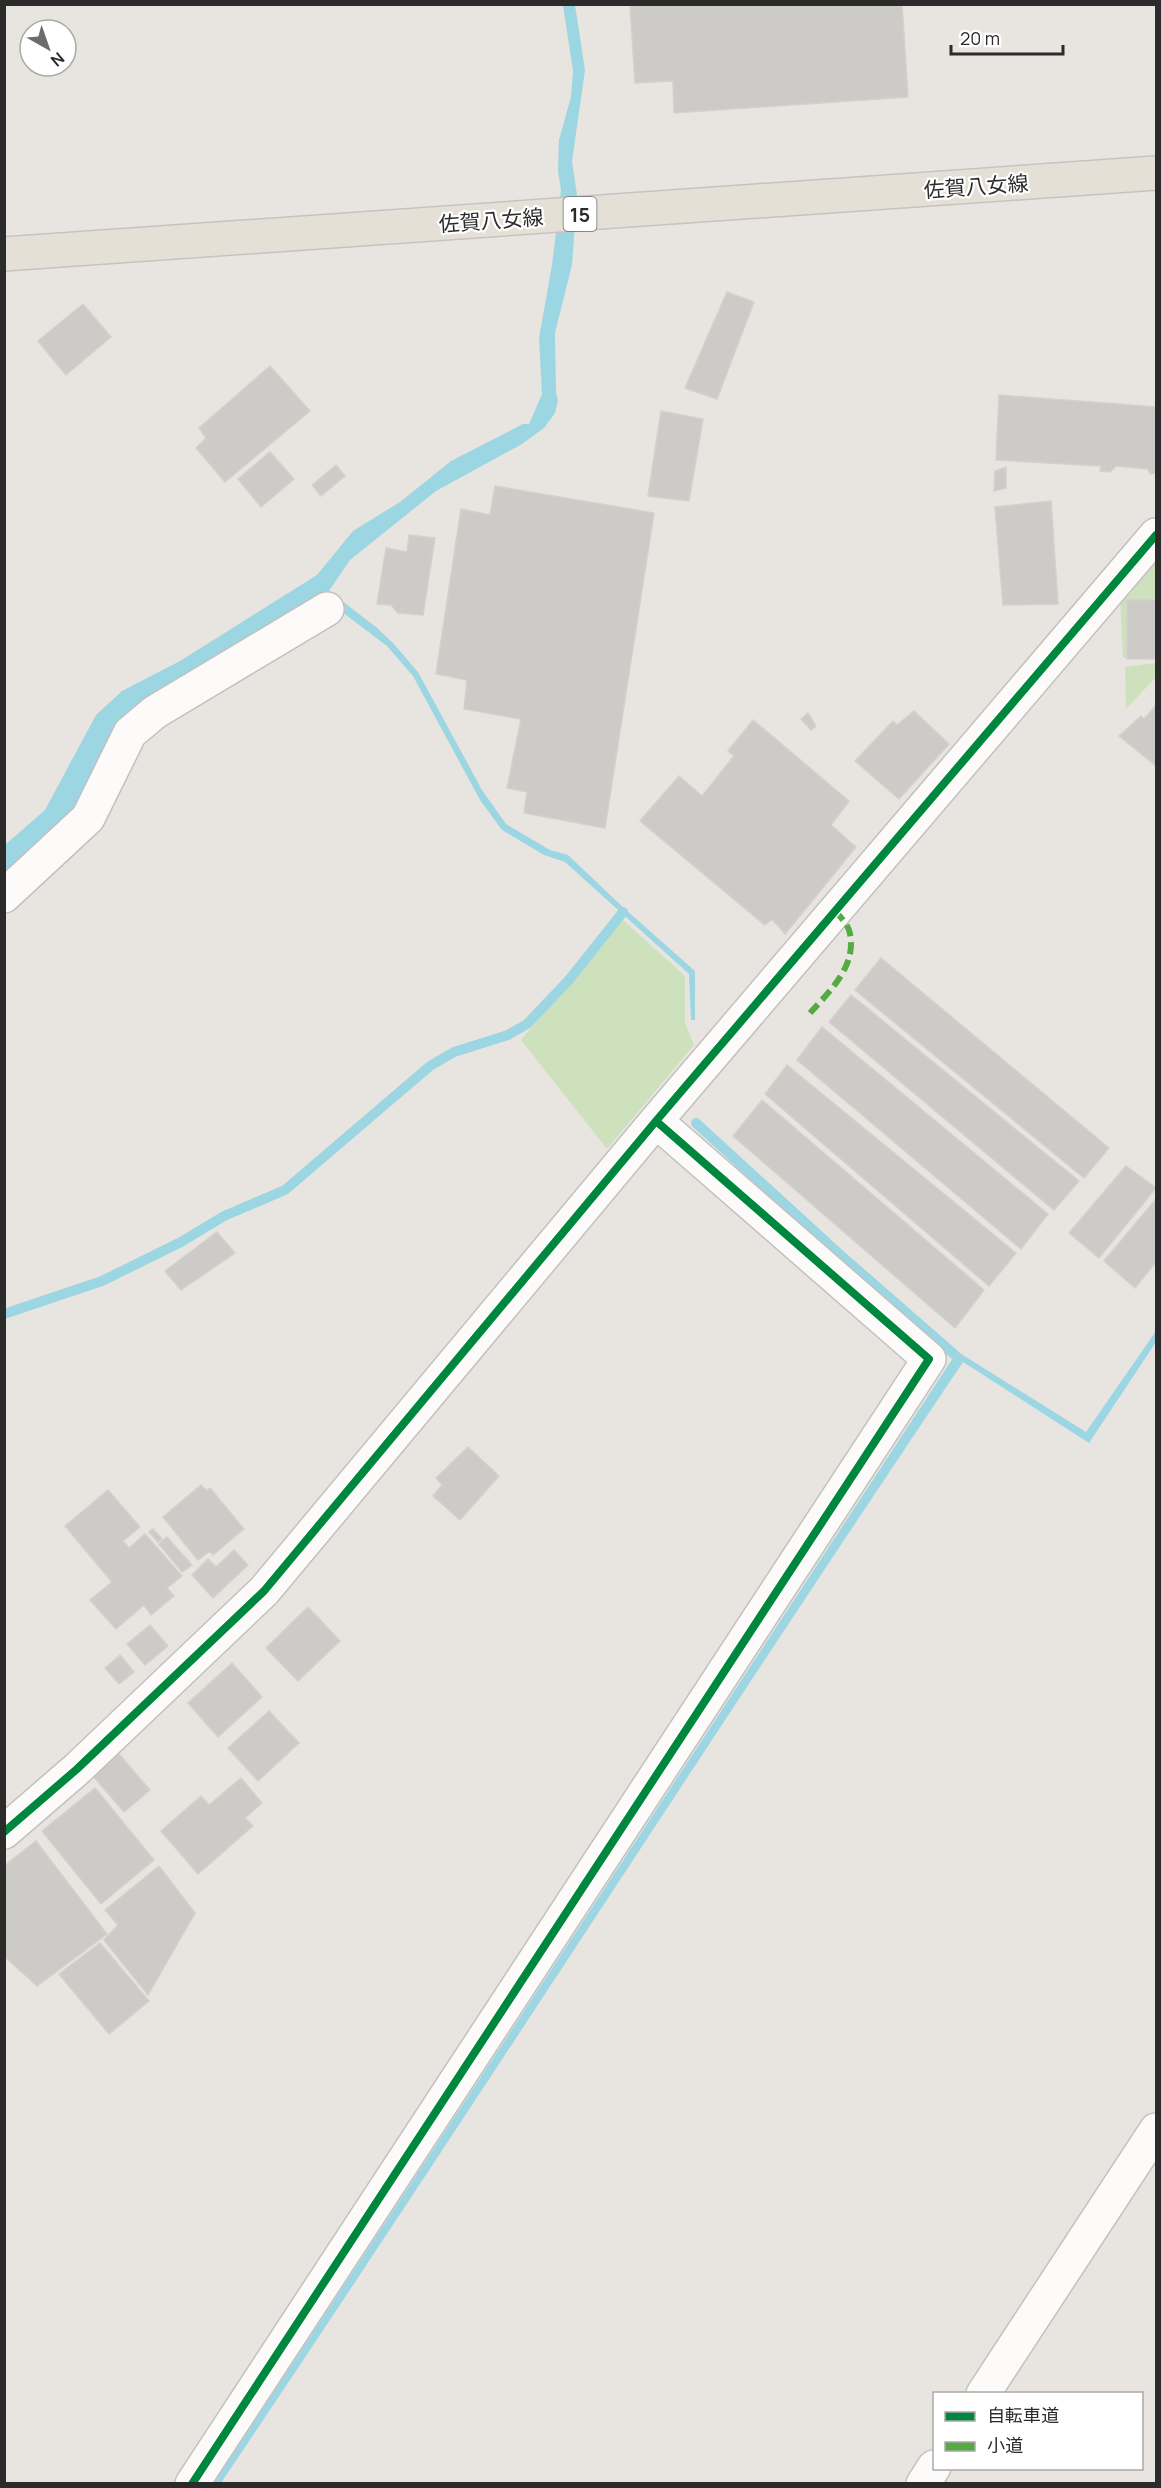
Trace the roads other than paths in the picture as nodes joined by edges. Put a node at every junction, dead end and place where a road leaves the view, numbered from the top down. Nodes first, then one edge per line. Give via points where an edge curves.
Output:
1 (1156, 173) edge
2 (4, 254) edge
3 (1156, 535) edge
4 (327, 609) dead end
5 (4, 896) edge
6 (656, 1121) junction
7 (4, 1832) edge
8 (1156, 2130) edge
9 (984, 2392) edge
10 (933, 2469) edge
11 (192, 2484) edge
12 (923, 2484) edge

1 - 2 main road, 佐賀八女線 / 15
3 - 6 street
4 - 5 street via 155,712 130,733 88,818
6 - 7 street via 264,1591 77,1769
6 - 11 street via 929,1359
8 - 9 street
10 - 12 street

